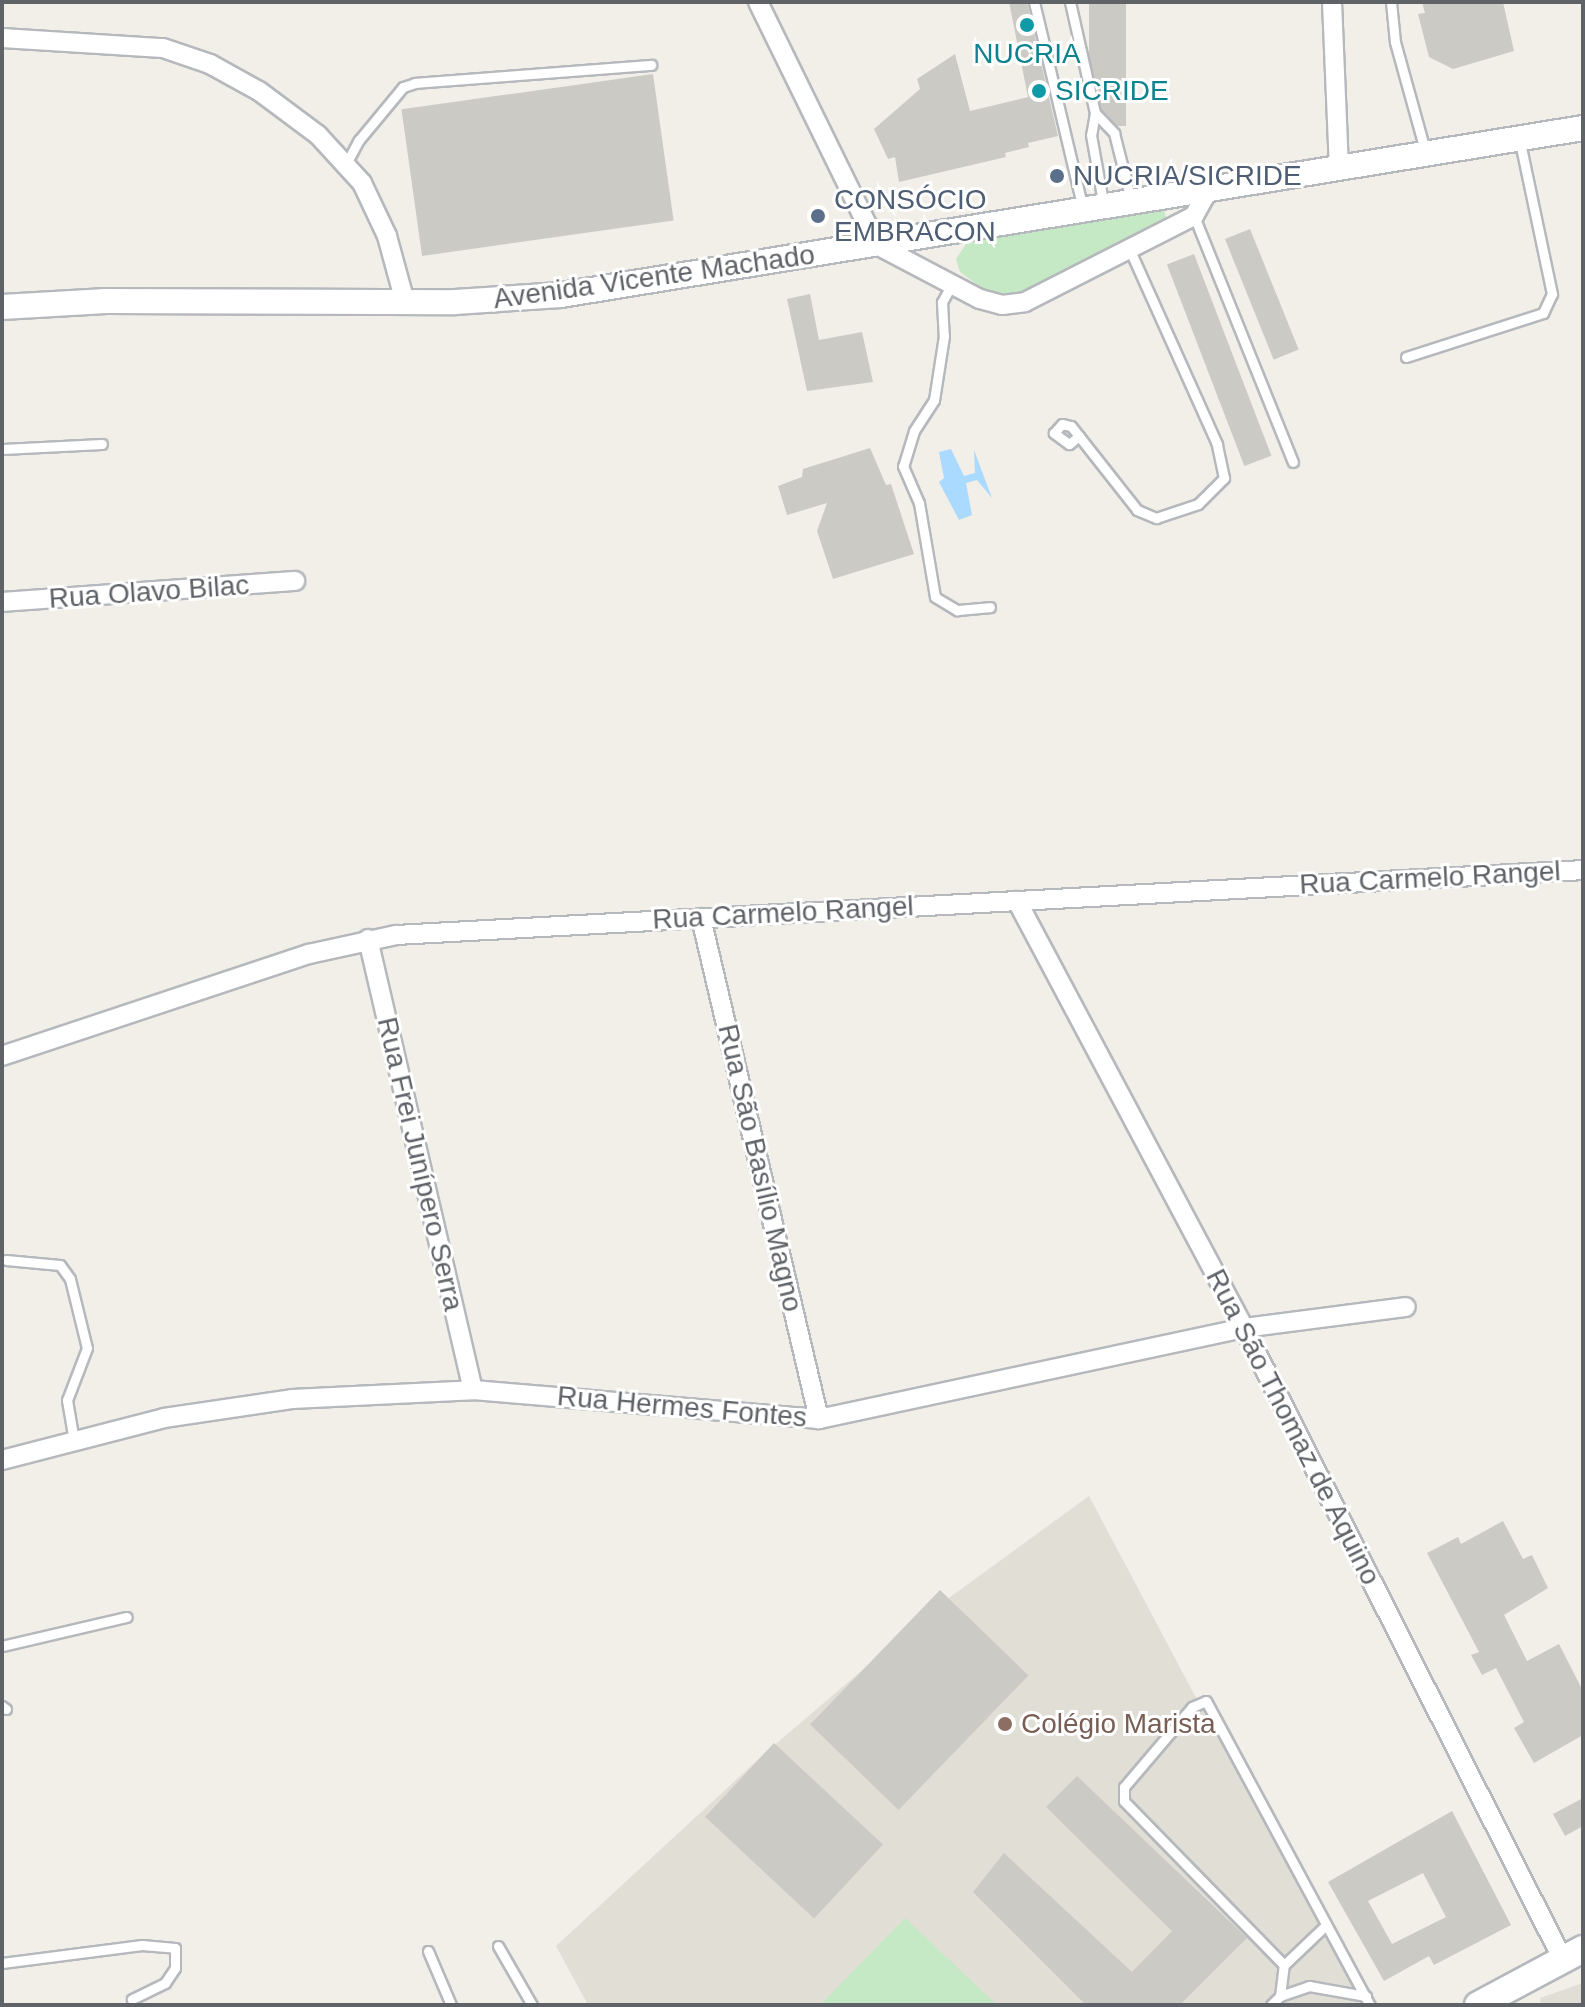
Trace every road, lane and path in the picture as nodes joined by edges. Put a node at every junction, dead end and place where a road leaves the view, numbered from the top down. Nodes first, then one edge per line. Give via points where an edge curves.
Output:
1 (758, 2) edge
2 (1034, 2) edge
3 (1070, 2) edge
4 (1332, 2) edge
5 (1391, 2) edge
6 (2, 38) edge
7 (651, 65) dead end
8 (1095, 113) junction
9 (1583, 128) edge
10 (1519, 138) junction
11 (1426, 154) junction
12 (346, 164) junction
13 (1339, 168) junction
14 (1209, 189) junction
15 (1131, 203) junction
16 (1094, 209) junction
17 (1194, 216) junction
18 (877, 245) junction
19 (1130, 250) junction
20 (952, 284) junction
21 (405, 302) junction
22 (2, 307) edge
23 (1406, 357) dead end
24 (1079, 436) dead end
25 (102, 444) dead end
26 (2, 449) edge
27 (1293, 462) dead end
28 (295, 581) dead end
29 (2, 602) edge
30 (990, 607) dead end
31 (1583, 870) edge
32 (1017, 901) junction
33 (701, 918) junction
34 (368, 939) junction
35 (2, 1056) edge
36 (6, 1260) dead end
37 (1406, 1307) dead end
38 (1244, 1328) junction
39 (473, 1390) junction
40 (819, 1419) junction
41 (74, 1441) junction
42 (2, 1460) edge
43 (127, 1617) dead end
44 (2, 1646) edge
45 (1326, 1925) junction
46 (498, 1946) dead end
47 (428, 1951) dead end
48 (1572, 1953) edge
49 (2, 1963) edge
50 (1284, 1965) junction
51 (1280, 1996) junction
52 (132, 1999) dead end
53 (1368, 2000) edge
54 (451, 2005) edge
55 (532, 2005) edge
56 (1271, 2005) edge
57 (1478, 2005) edge

1 - 18 street
2 - 16 lane
3 - 8 lane
4 - 13 street
5 - 11 lane via 1395,42
6 - 12 street via 131,45 188,54 287,110
7 - 12 lane via 415,83 394,98
8 - 15 lane via 1114,133
8 - 16 lane
9 - 10 street, Avenida Vicente Machado
10 - 11 street, Avenida Vicente Machado
10 - 23 lane via 1552,294 1543,313
11 - 13 street, Avenida Vicente Machado
12 - 21 street via 376,208
13 - 14 street, Avenida Vicente Machado
14 - 15 street, Avenida Vicente Machado
14 - 17 street
15 - 16 street, Avenida Vicente Machado
16 - 18 street, Avenida Vicente Machado
17 - 19 street
17 - 27 lane
18 - 20 street
18 - 21 street, Avenida Vicente Machado via 629,286 511,299
19 - 20 street via 1015,305 989,303
19 - 24 lane via 1226,465 1224,478 1198,504 1156,518 1137,510
20 - 30 lane via 942,302 944,336 934,400 914,431 903,466 919,503 935,597 957,610
21 - 22 street, Avenida Vicente Machado via 121,301
25 - 26 lane
28 - 29 street, Rua Olavo Bilac
31 - 32 street, Rua Carmelo Rangel
32 - 33 street, Rua Carmelo Rangel
32 - 38 street, Rua São Thomaz de Aquino
33 - 34 street, Rua Carmelo Rangel
33 - 40 street, Rua São Basílio Magno
34 - 35 street, Rua Carmelo Rangel
34 - 39 street, Rua Frei Junípero Serra
36 - 41 lane via 60,1265 70,1279 87,1348 67,1400
37 - 38 street, Rua Hermes Fontes
38 - 40 street, Rua Hermes Fontes
38 - 48 street, Rua São Thomaz de Aquino
39 - 40 street, Rua Hermes Fontes
39 - 41 street, Rua Hermes Fontes via 292,1399 164,1418
41 - 42 street, Rua Hermes Fontes
43 - 44 lane
45 - 50 lane
45 - 50 lane via 1206,1701 1192,1707 1124,1787 1124,1801
45 - 53 lane
46 - 55 lane
47 - 54 lane
48 - 57 main road
49 - 52 lane via 142,1945 175,1948 175,1968 165,1983
50 - 51 lane
51 - 53 lane via 1309,1986
51 - 56 lane

